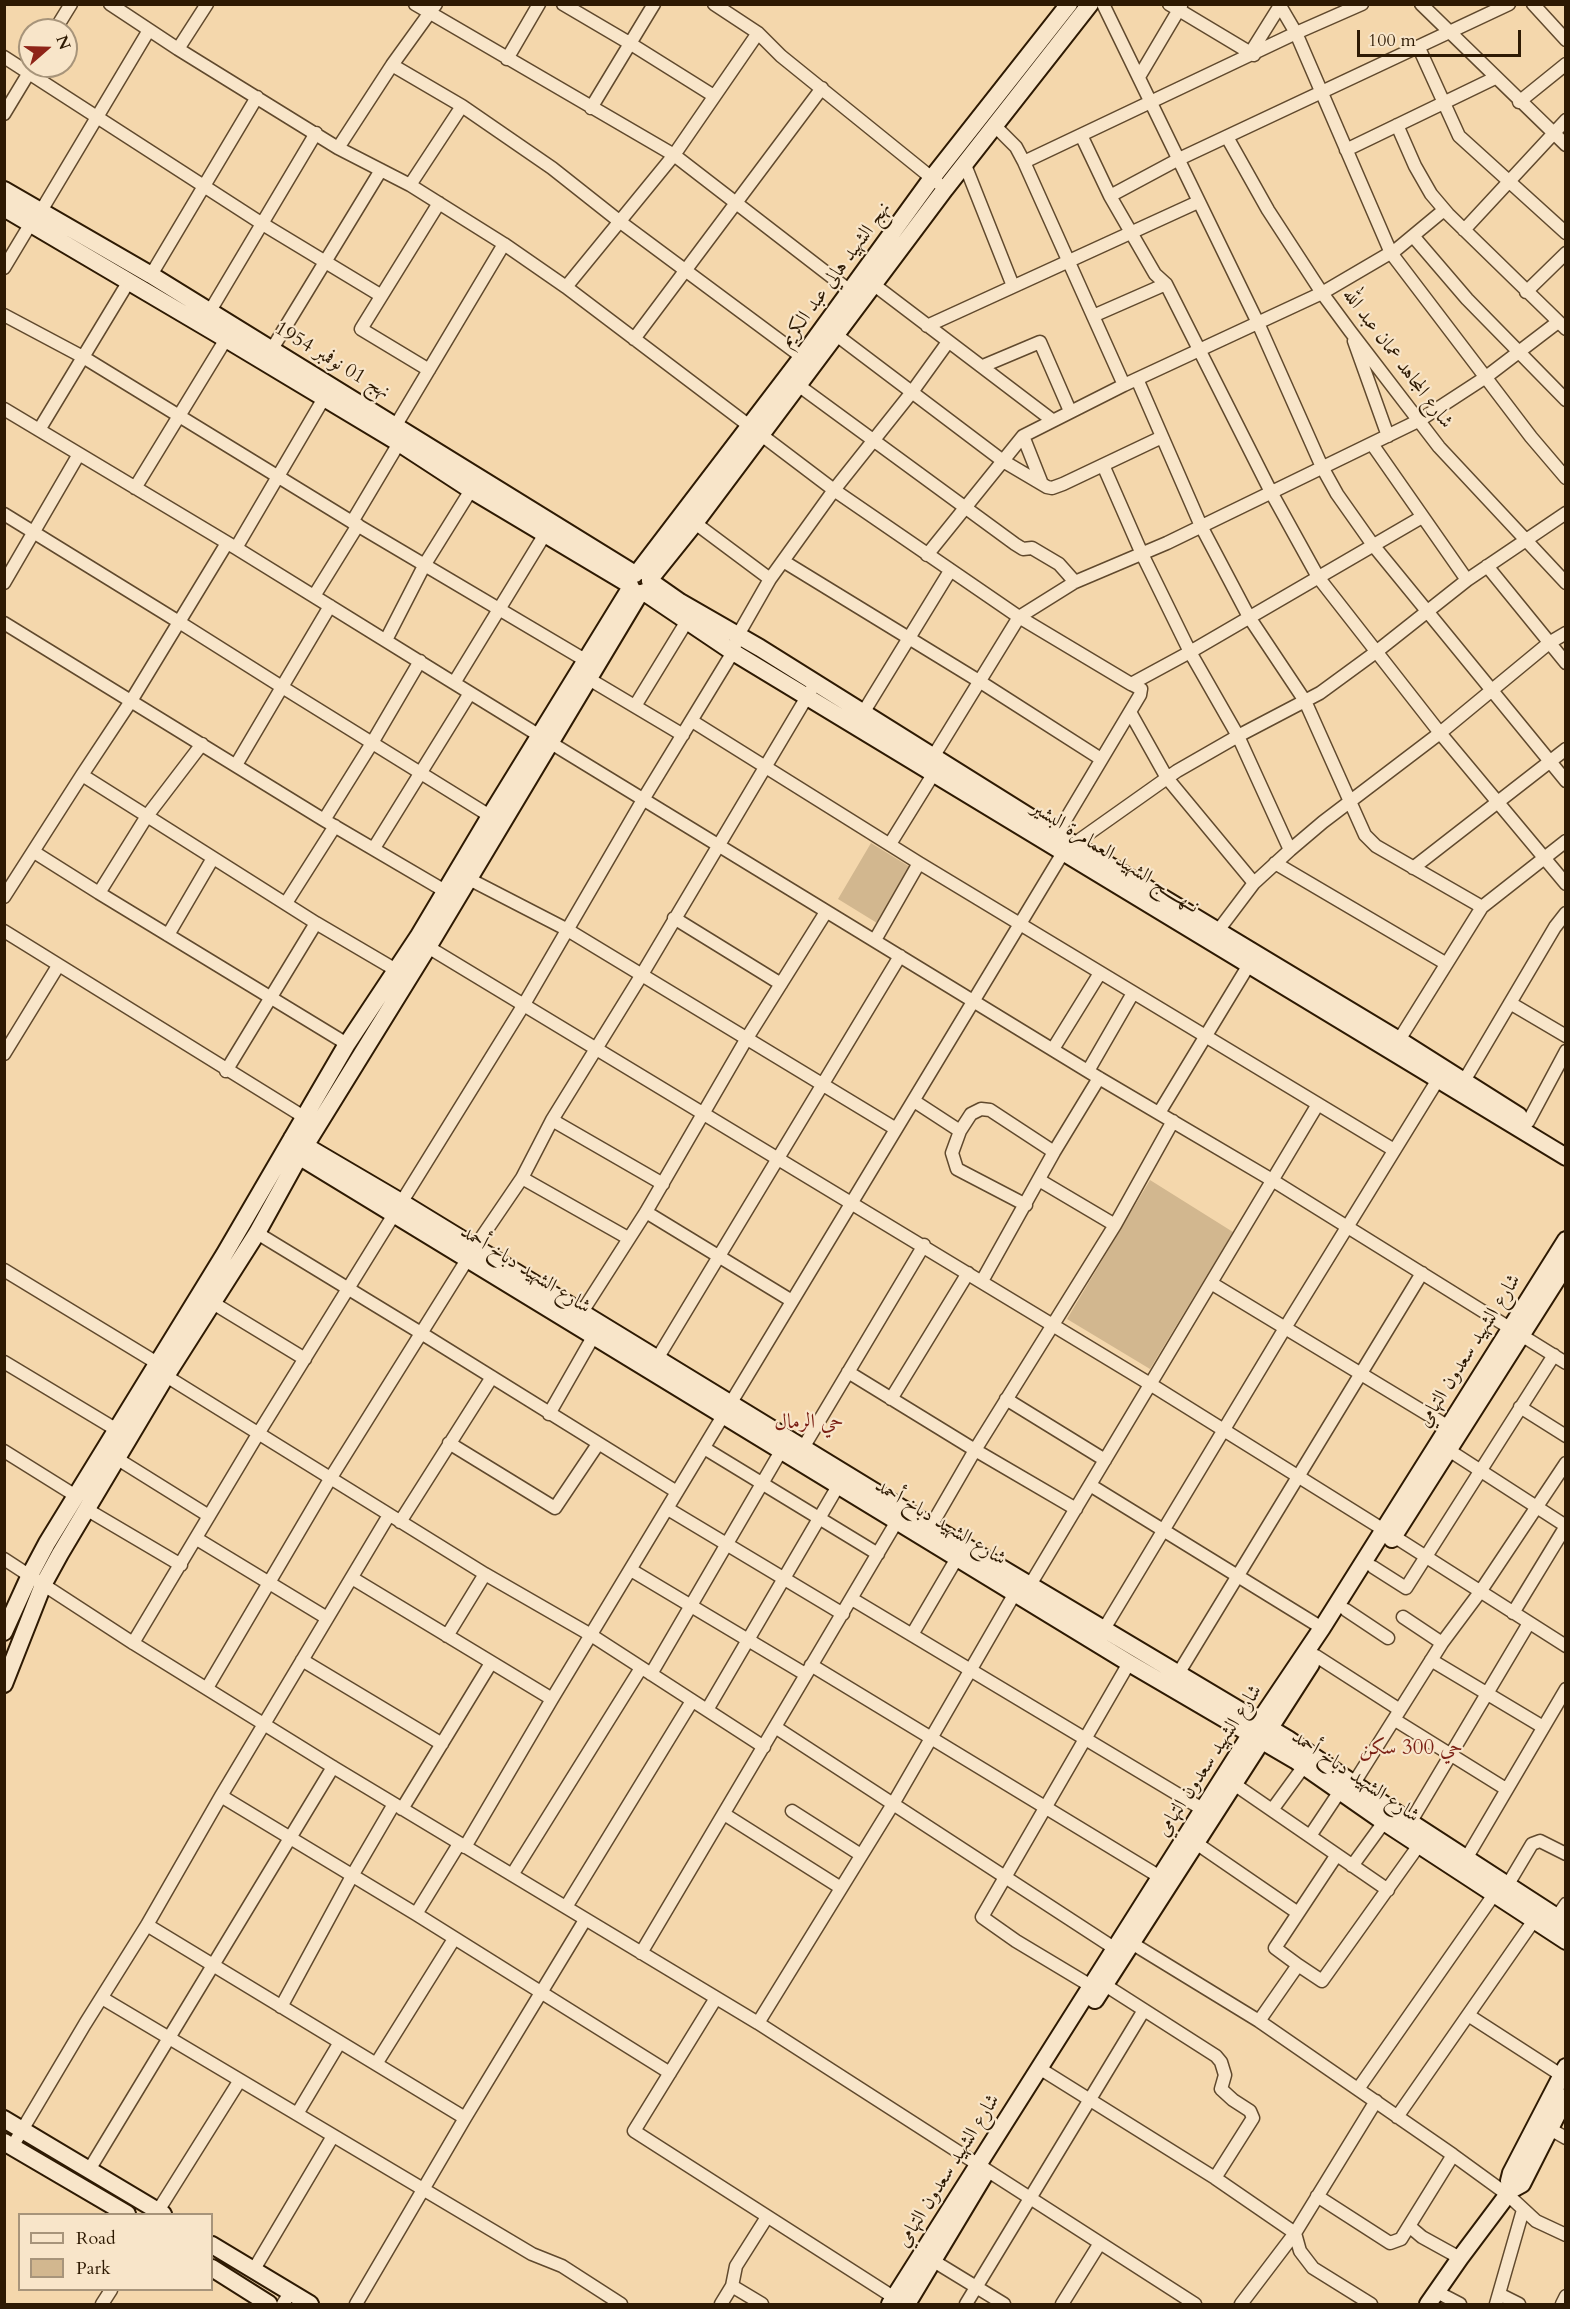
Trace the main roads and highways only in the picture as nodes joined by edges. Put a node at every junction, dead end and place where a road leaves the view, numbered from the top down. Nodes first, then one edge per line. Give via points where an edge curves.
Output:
1 (1069, 4) edge
2 (1090, 4) edge
3 (939, 184) junction
4 (4, 190) edge
5 (4, 208) edge
6 (36, 217) junction
7 (755, 430) junction
8 (428, 454) junction
9 (640, 583) junction
10 (811, 690) junction
11 (545, 739) junction
12 (936, 764) junction
13 (1069, 848) junction
14 (1252, 959) junction
15 (1441, 1075) junction
16 (1566, 1145) edge
17 (296, 1147) junction
18 (1566, 1157) edge
19 (1566, 1240) edge
20 (471, 1254) junction
21 (1566, 1265) edge
22 (1515, 1331) junction
23 (162, 1369) junction
24 (727, 1409) junction
25 (800, 1454) junction
26 (81, 1503) junction
27 (1389, 1533) junction
28 (36, 1580) junction
29 (1022, 1589) junction
30 (4, 1632) edge
31 (4, 1684) edge
32 (1259, 1731) junction
33 (1347, 1787) junction
34 (1208, 1813) junction
35 (1407, 1828) junction
36 (1463, 1865) junction
37 (1553, 1914) edge
38 (1566, 1941) edge
39 (1122, 1942) junction
40 (1563, 2071) edge
41 (1566, 2097) edge
42 (4, 2120) edge
43 (8, 2145) edge
44 (982, 2169) junction
45 (1510, 2192) junction
46 (125, 2213) edge
47 (159, 2213) edge
48 (213, 2246) edge
49 (213, 2269) edge
50 (1433, 2298) edge
51 (286, 2299) edge
52 (899, 2303) edge
53 (269, 2304) edge
54 (310, 2304) edge

1 - 3 main road, نهج الشهيد هالي عبد الكريم
2 - 3 main road via 964,165
3 - 7 main road, نهج الشهيد هالي عبد الكريم via 850,291
3 - 7 main road via 873,284 798,385
4 - 6 main road, نهج 01 نوفمبر 1954
5 - 6 main road, نهج 01 نوفمبر 1954
6 - 8 main road, نهج 01 نوفمبر 1954 via 129,281 399,443
6 - 8 main road, نهج 01 نوفمبر 1954 via 151,275 396,425
7 - 9 main road, نهج الشهيد هالي عبد الكريم
7 - 9 main road via 695,523
8 - 9 main road, نهج 01 نوفمبر 1954
8 - 9 main road, نهج 01 نوفمبر 1954 via 471,490
9 - 10 main road via 738,635
9 - 10 main road, نــهـــــج الشهيد العمامرة البشير via 733,652
9 - 11 main road via 589,679
9 - 11 main road via 585,660
10 - 12 main road, نــهـــــج الشهيد العمامرة البشير
10 - 12 main road via 863,713
11 - 17 main road via 428,947
11 - 17 main road via 490,816 347,1044 304,1117
12 - 13 main road, نــهـــــج الشهيد العمامرة البشير
12 - 13 main road, نــهـــــج الشهيد العمامرة البشير via 1058,834
13 - 14 main road, نــهـــــج الشهيد العمامرة البشير
14 - 15 main road, نــهـــــج الشهيد العمامرة البشير
14 - 15 main road, نــهـــــج الشهيد العمامرة البشير via 1399,1040
15 - 16 main road, نــهـــــج الشهيد العمامرة البشير via 1464,1081
15 - 18 main road, نــهـــــج الشهيد العمامرة البشير
17 - 20 main road, شارع الشهيد دباخ أحمد
17 - 23 main road
17 - 23 main road via 256,1233 213,1303
19 - 22 main road, شارع الشهيد سعدون التهامي
20 - 24 main road, شارع الشهيد دباخ أحمد via 593,1337
20 - 24 main road, شارع الشهيد دباخ أحمد via 582,1312
21 - 22 main road, شارع الشهيد سعدون التهامي
22 - 27 main road, شارع الشهيد سعدون التهامي via 1447,1449
22 - 27 main road, شارع الشهيد سعدون التهامي via 1447,1426
23 - 26 main road via 116,1458
23 - 26 main road via 117,1430
24 - 25 main road, شارع الشهيد دباخ أحمد
24 - 25 main road, شارع الشهيد دباخ أحمد via 781,1451
25 - 29 main road, شارع الشهيد دباخ أحمد via 931,1526
25 - 29 main road, شارع الشهيد دباخ أحمد via 838,1486 957,1558
26 - 28 main road
27 - 32 main road, شارع الشهيد سعدون التهامي via 1322,1628
27 - 32 main road, شارع الشهيد سعدون التهامي via 1373,1567 1316,1656
28 - 30 main road
28 - 31 main road
29 - 32 main road, شارع الشهيد دباخ أحمد via 1104,1629 1178,1674
29 - 32 main road, شارع الشهيد دباخ أحمد via 1129,1664
32 - 33 main road, شارع الشهيد دباخ أحمد
32 - 33 main road, شارع الشهيد دباخ أحمد via 1304,1766
32 - 34 main road, شارع الشهيد سعدون التهامي
32 - 34 main road, شارع الشهيد سعدون التهامي via 1234,1784
33 - 35 main road, شارع الشهيد دباخ أحمد
33 - 35 main road, شارع الشهيد دباخ أحمد via 1384,1822
34 - 39 main road, شارع الشهيد سعدون التهامي via 1161,1877
34 - 39 main road, شارع الشهيد سعدون التهامي via 1196,1843
35 - 36 main road, شارع الشهيد دباخ أحمد
35 - 36 main road, شارع الشهيد دباخ أحمد via 1419,1845
36 - 37 main road, شارع الشهيد دباخ أحمد
37 - 38 main road, شارع الشهيد دباخ أحمد
39 - 44 main road, شارع الشهيد سعدون التهامي
40 - 45 main road via 1512,2173
41 - 45 main road via 1524,2181
42 - 47 main road
43 - 46 main road
44 - 52 main road, شارع الشهيد سعدون التهامي
44 - 52 main road, شارع الشهيد سعدون التهامي via 932,2260
45 - 50 main road
48 - 51 main road via 253,2271
49 - 53 main road
51 - 54 main road

